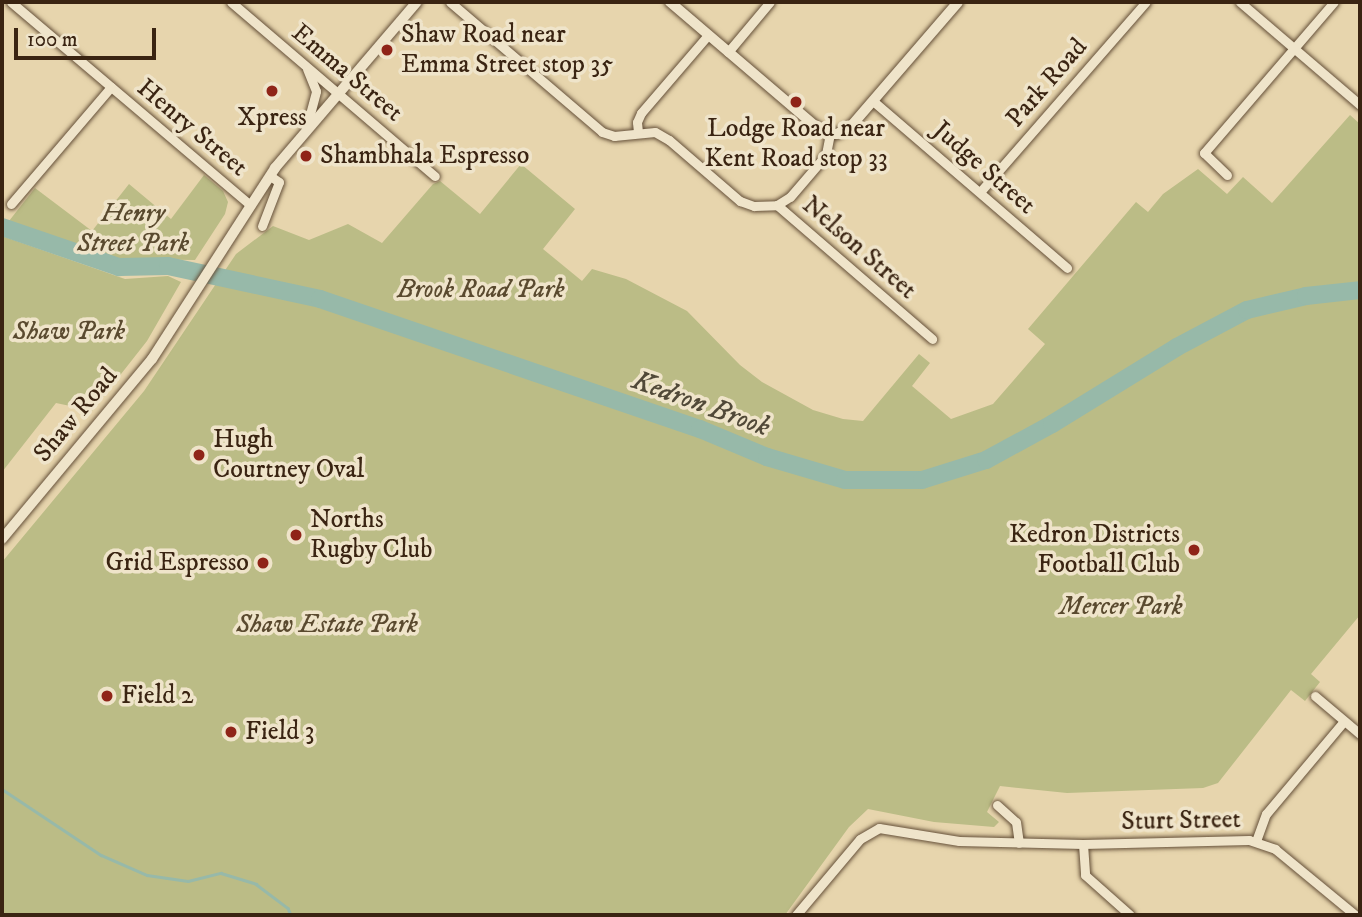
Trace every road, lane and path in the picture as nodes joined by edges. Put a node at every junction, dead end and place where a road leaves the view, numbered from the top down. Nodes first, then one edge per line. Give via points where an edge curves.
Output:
1 (11, 2) edge
2 (231, 2) edge
3 (417, 2) edge
4 (450, 2) edge
5 (670, 2) edge
6 (771, 2) edge
7 (958, 2) edge
8 (1146, 2) edge
9 (1240, 2) edge
10 (1334, 2) edge
11 (708, 35) junction
12 (1294, 48) junction
13 (728, 52) junction
14 (306, 66) junction
15 (111, 87) junction
16 (338, 93) junction
17 (873, 101) junction
18 (1360, 105) edge
19 (306, 130) junction
20 (638, 132) junction
21 (830, 134) junction
22 (1227, 175) dead end
23 (270, 176) junction
24 (435, 176) dead end
25 (980, 192) junction
26 (11, 204) dead end
27 (250, 205) junction
28 (777, 205) junction
29 (262, 226) dead end
30 (1067, 268) dead end
31 (932, 339) dead end
32 (2, 539) edge
33 (1315, 696) dead end
34 (1344, 720) junction
35 (1360, 734) edge
36 (997, 805) dead end
37 (1256, 841) junction
38 (1019, 843) junction
39 (1083, 844) junction
40 (796, 915) edge
41 (1130, 915) edge
42 (1355, 915) edge

1 - 15 street, Henry Street
2 - 14 street, Emma Street
3 - 16 street, Shaw Road
4 - 20 street, Nelson Street via 602,132 614,136
5 - 11 street
6 - 13 street
7 - 17 street
8 - 25 street, Park Road
9 - 12 street
10 - 12 street
11 - 13 street
11 - 20 street via 641,113
12 - 18 street
12 - 22 street via 1204,153
13 - 21 street
14 - 16 street, Emma Street
14 - 19 street via 316,91
15 - 26 street
15 - 27 street, Henry Street
16 - 19 street, Shaw Road
16 - 24 street, Emma Street
17 - 21 street via 845,131
17 - 25 street, Judge Street
19 - 23 street, Shaw Road
20 - 28 street, Nelson Street via 663,135 746,204
21 - 28 street via 826,154 790,197
23 - 27 street, Shaw Road
23 - 29 street via 279,182
25 - 30 street, Judge Street
27 - 32 street, Shaw Road via 152,359
28 - 31 street, Nelson Street
33 - 34 street
34 - 35 street
34 - 37 street, Sturt Street via 1266,814
36 - 38 street via 1016,822
37 - 39 street, Sturt Street
37 - 42 street via 1275,849
38 - 39 street, Sturt Street
38 - 40 street, Sturt Street via 935,839 879,828 860,839
39 - 41 street via 1085,876

